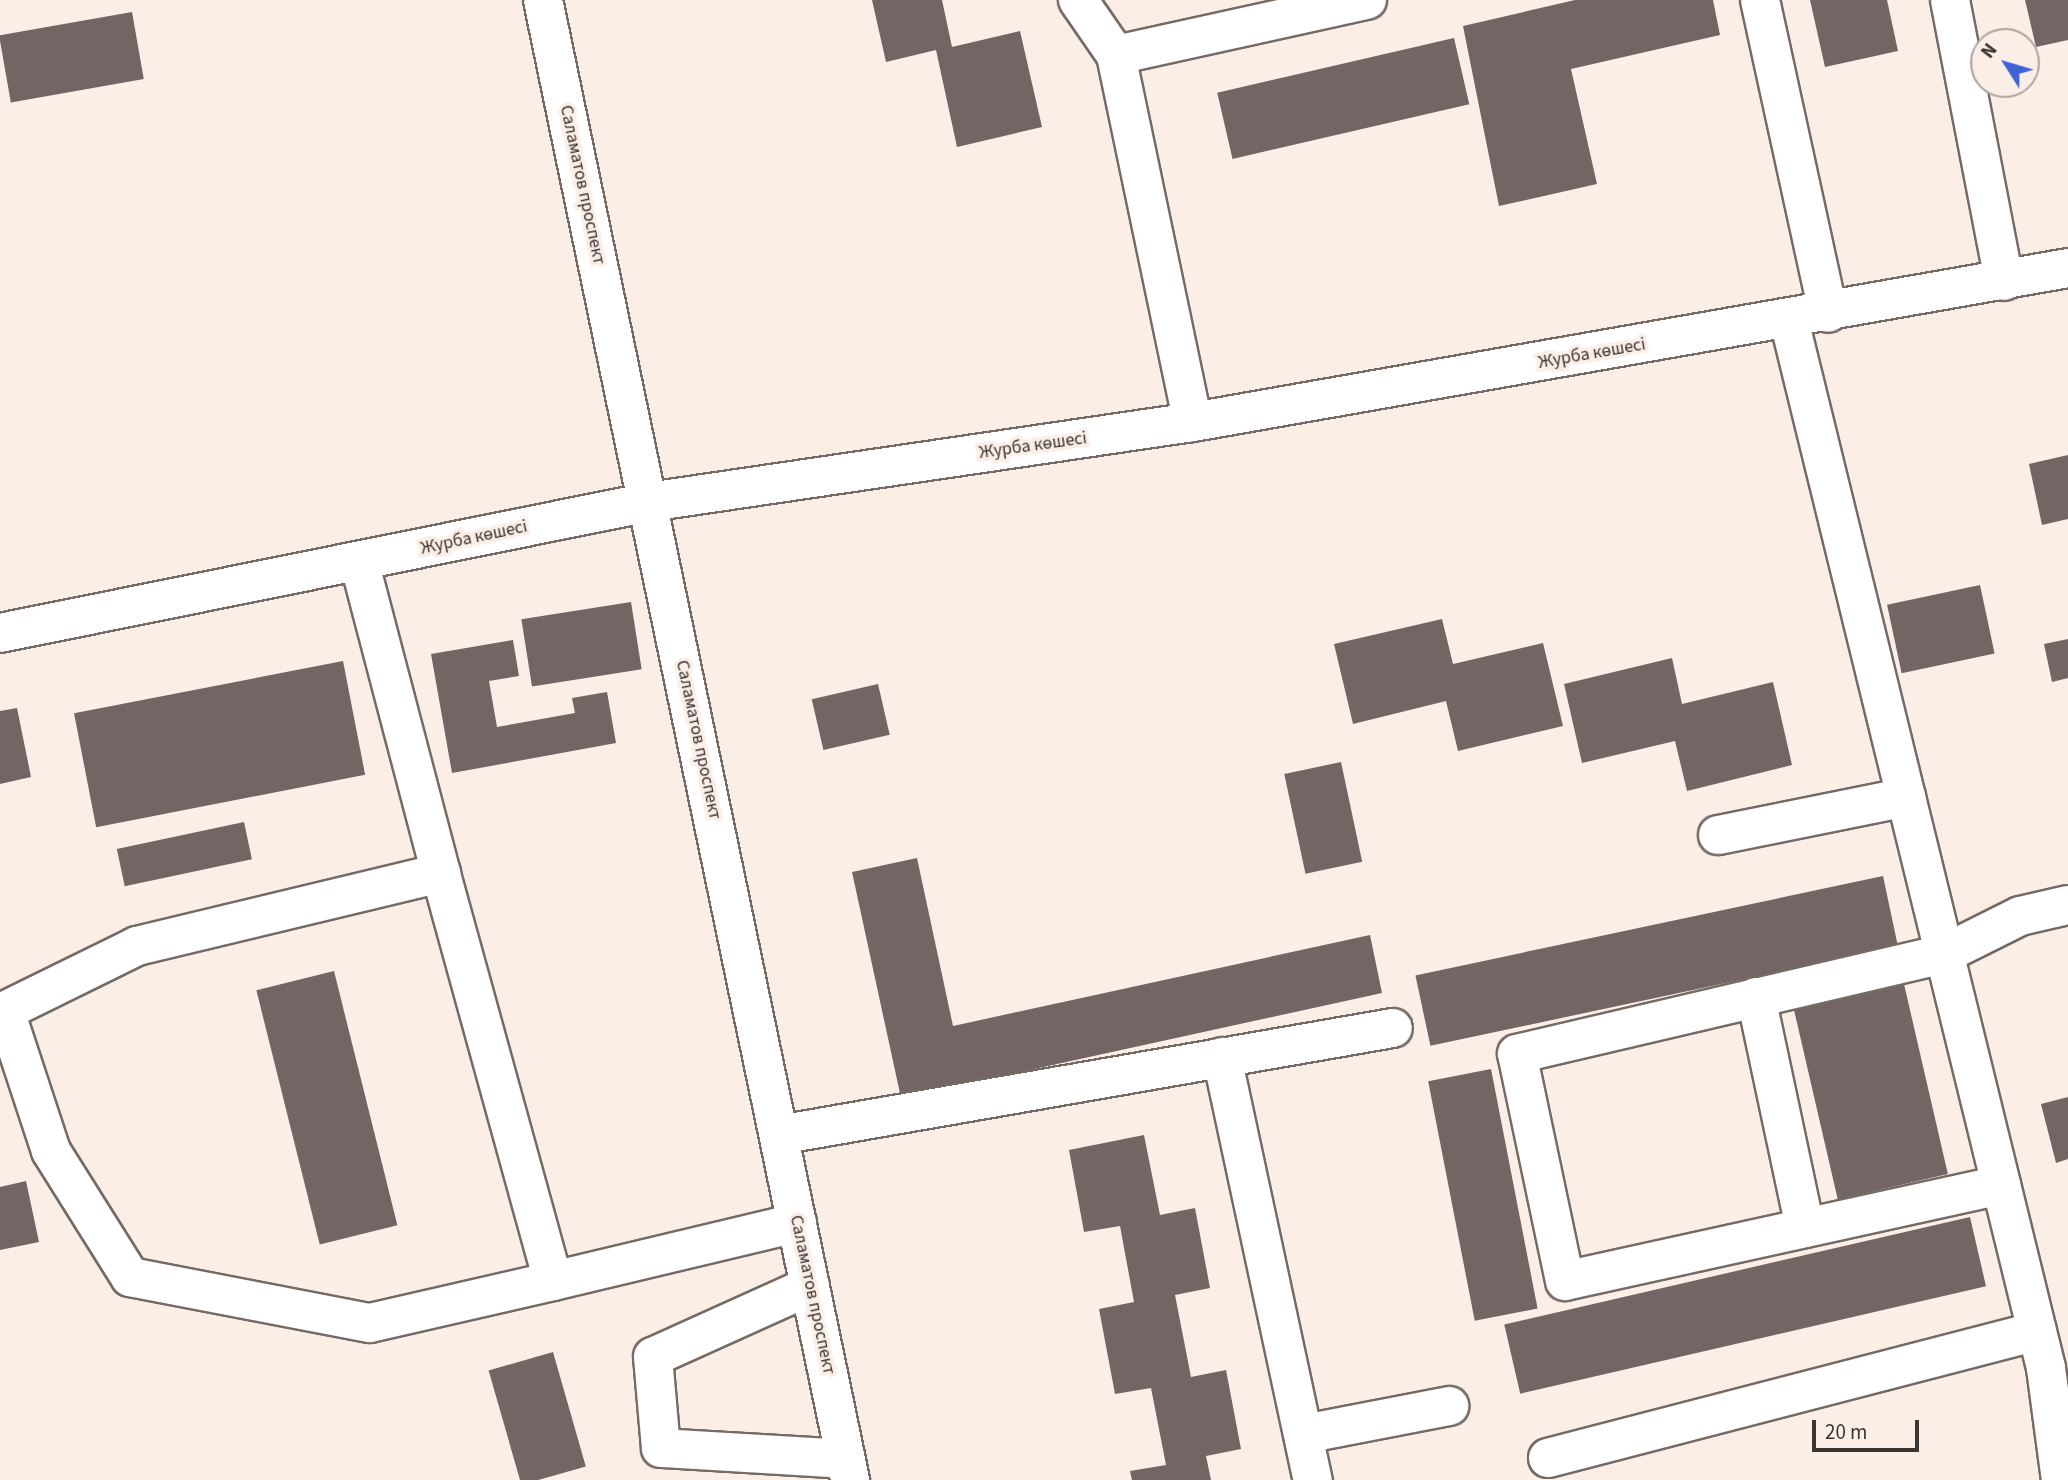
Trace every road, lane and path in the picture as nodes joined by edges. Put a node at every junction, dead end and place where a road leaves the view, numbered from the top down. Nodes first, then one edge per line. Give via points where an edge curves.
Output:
1 (543, 0) edge
2 (1078, 0) edge
3 (1367, 0) edge
4 (1760, 0) edge
5 (1950, 0) edge
6 (1116, 55) junction
7 (2068, 268) edge
8 (2004, 281) junction
9 (1828, 313) junction
10 (1789, 320) junction
11 (1193, 422) junction
12 (649, 502) junction
13 (359, 561) junction
14 (0, 632) edge
15 (1906, 797) junction
16 (1718, 835) dead end
17 (441, 873) junction
18 (2068, 905) edge
19 (1944, 954) junction
20 (1756, 998) junction
21 (1393, 1028) dead end
22 (1222, 1058) junction
23 (779, 1135) junction
24 (2001, 1185) junction
25 (797, 1223) junction
26 (1805, 1228) junction
27 (553, 1280) junction
28 (810, 1286) junction
29 (2037, 1331) junction
30 (1449, 1406) dead end
31 (1304, 1434) junction
32 (1548, 1458) dead end
33 (847, 1470) edge
34 (1313, 1480) edge
35 (2061, 1480) edge

1 - 12 street, Саламатов проспект
2 - 6 street
3 - 6 street
4 - 9 street
5 - 8 street
6 - 11 street
7 - 8 street, Журба көшесі
8 - 9 street, Журба көшесі
9 - 10 street, Журба көшесі
10 - 11 street, Журба көшесі
10 - 15 street
11 - 12 street, Журба көшесі
12 - 13 street, Журба көшесі
12 - 23 street, Саламатов проспект
13 - 14 street, Журба көшесі
13 - 17 street
15 - 16 street
15 - 19 street
17 - 27 street
17 - 27 street via 137,946 5,1011 51,1151 130,1277 370,1324
18 - 19 street via 2020,916
19 - 20 street
19 - 24 street
20 - 26 street
20 - 26 street via 1517,1054 1565,1281
21 - 22 street
22 - 23 street
22 - 31 street
23 - 25 street, Саламатов проспект
24 - 26 street
24 - 29 street
25 - 27 street
25 - 28 street, Саламатов проспект
28 - 33 street, Саламатов проспект
28 - 33 street via 653,1357 661,1448
29 - 32 street
29 - 35 street
30 - 31 street
31 - 34 street

